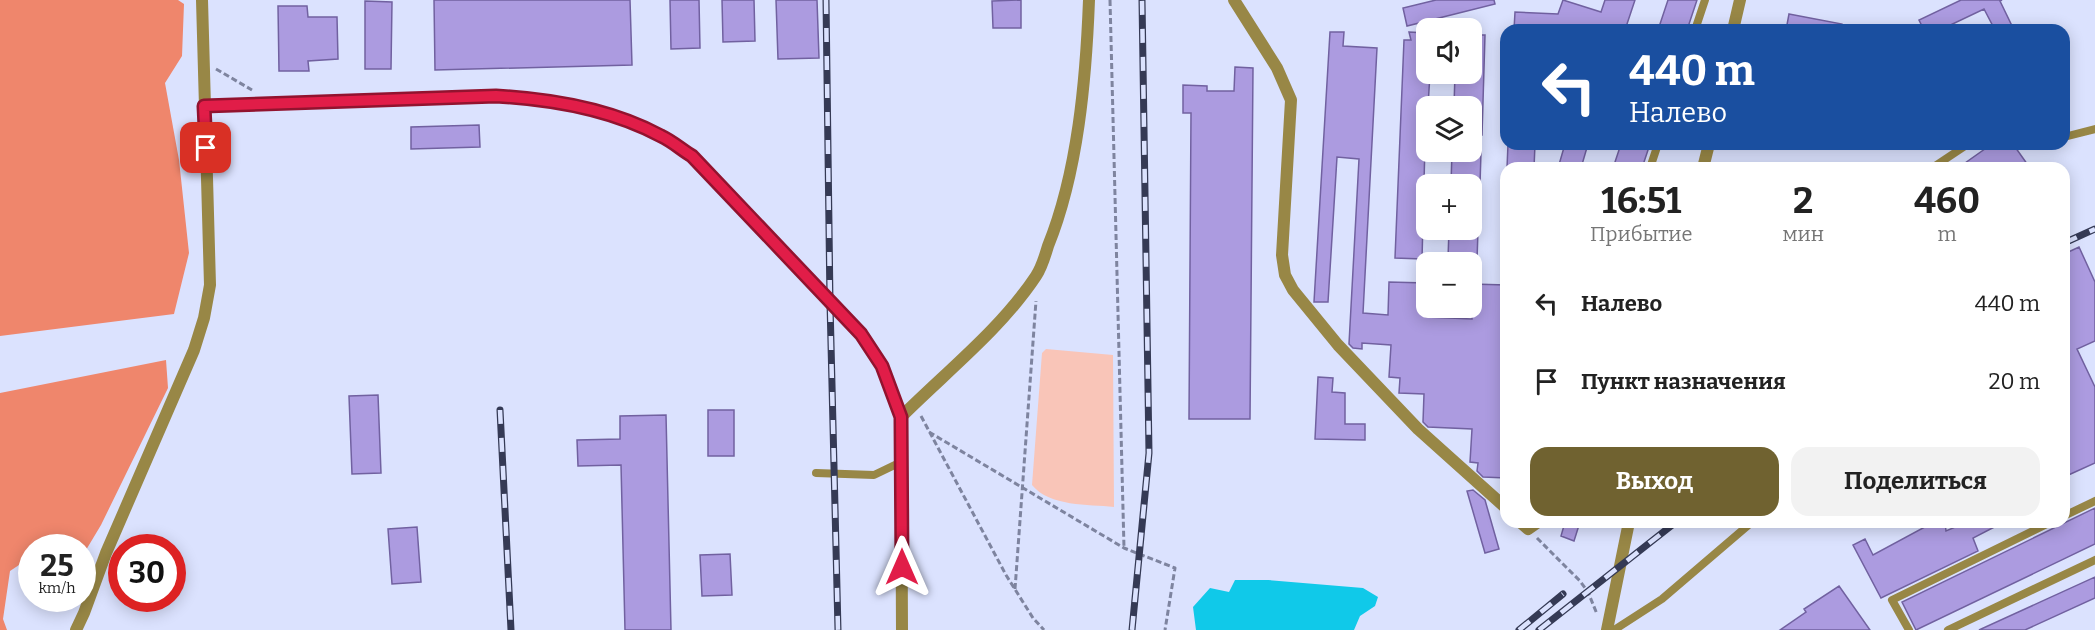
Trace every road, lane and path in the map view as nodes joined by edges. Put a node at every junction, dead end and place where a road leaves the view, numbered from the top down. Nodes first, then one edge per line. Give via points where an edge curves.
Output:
1 (202, 0) edge
2 (1089, 0) edge
3 (1110, 0) edge
4 (1234, 0) edge
5 (1705, 0) edge
6 (1740, 0) edge
7 (1697, 24) edge
8 (1734, 24) edge
9 (203, 61) junction
10 (254, 91) dead end
11 (204, 106) junction
12 (2095, 129) edge
13 (2070, 135) edge
14 (1959, 150) edge
15 (1941, 162) edge
16 (1036, 297) dead end
17 (914, 404) junction
18 (901, 417) junction
19 (929, 432) junction
20 (901, 462) junction
21 (816, 473) dead end
22 (1022, 488) junction
23 (2095, 501) edge
24 (1500, 503) edge
25 (2070, 513) edge
26 (1533, 528) edge
27 (1627, 528) edge
28 (1745, 528) edge
29 (2039, 528) edge
30 (1124, 548) junction
31 (2095, 560) edge
32 (1015, 589) junction
33 (1603, 625) edge
34 (76, 630) edge
35 (902, 630) edge
36 (1044, 630) edge
37 (1165, 630) edge
38 (1614, 630) edge
39 (1909, 630) edge
40 (1948, 630) edge

1 - 9 street
2 - 17 street via 1086,62 1068,178 1056,226 1038,273 1011,310
3 - 30 path
4 - 24 street via 1277,68 1291,100 1282,255 1293,290 1338,345 1418,429
5 - 7 lane
6 - 8 street
9 - 10 path
9 - 11 street
11 - 18 street via 507,96 539,99 621,119 661,136 692,156 861,334 882,366
11 - 34 street via 210,254 204,318
12 - 13 lane
14 - 15 lane
16 - 22 path
17 - 18 street
17 - 19 path
18 - 20 street
19 - 22 path
19 - 32 path
20 - 21 lane via 874,475
20 - 35 street
22 - 30 path
22 - 32 path
23 - 25 lane
26 - 33 path via 1588,592
27 - 33 street
28 - 38 lane via 1662,599
29 - 39 lane via 1892,600
30 - 37 path via 1175,568
31 - 40 lane
32 - 36 path

